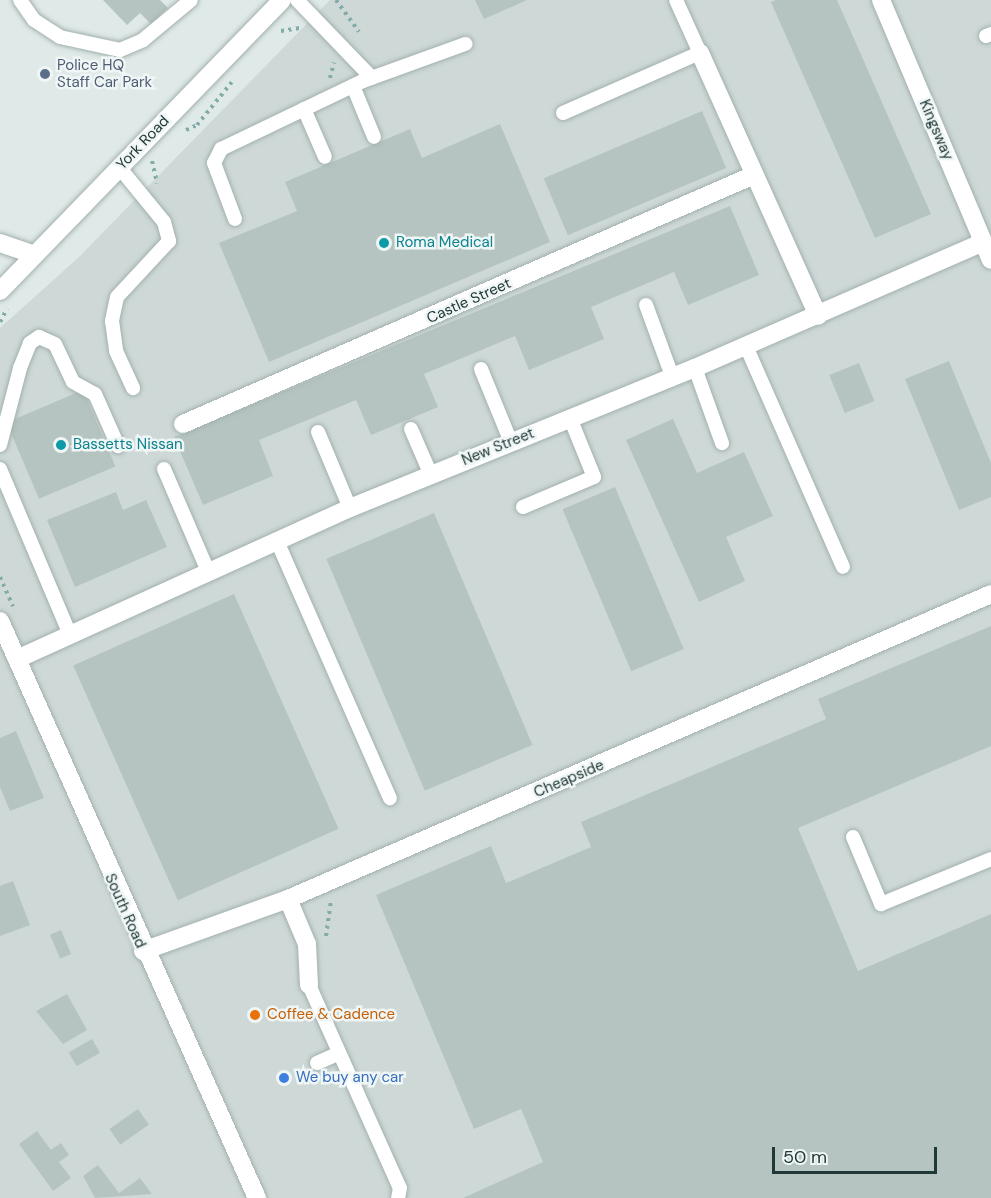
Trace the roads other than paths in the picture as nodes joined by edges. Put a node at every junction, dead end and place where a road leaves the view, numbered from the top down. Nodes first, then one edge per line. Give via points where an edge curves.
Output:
1 (20, 0) edge
2 (191, 0) edge
3 (282, 0) edge
4 (297, 0) edge
5 (676, 0) edge
6 (881, 0) edge
7 (465, 44) dead end
8 (700, 53) junction
9 (372, 78) junction
10 (353, 86) junction
11 (304, 109) junction
12 (563, 113) dead end
13 (374, 137) dead end
14 (325, 157) dead end
15 (119, 167) junction
16 (754, 175) junction
17 (236, 219) dead end
18 (983, 242) junction
19 (0, 243) edge
20 (32, 254) junction
21 (991, 260) edge
22 (4, 290) edge
23 (646, 306) dead end
24 (818, 316) junction
25 (746, 346) junction
26 (695, 368) junction
27 (481, 369) dead end
28 (672, 376) junction
29 (133, 388) dead end
30 (570, 418) junction
31 (183, 424) dead end
32 (411, 429) dead end
33 (318, 432) dead end
34 (511, 442) junction
35 (722, 443) dead end
36 (0, 444) edge
37 (118, 446) dead end
38 (0, 469) edge
39 (164, 469) dead end
40 (431, 475) junction
41 (523, 507) dead end
42 (350, 508) junction
43 (277, 541) junction
44 (843, 567) dead end
45 (208, 571) junction
46 (991, 594) edge
47 (7, 615) edge
48 (70, 635) junction
49 (17, 659) junction
50 (390, 798) dead end
51 (853, 837) dead end
52 (991, 859) edge
53 (288, 899) junction
54 (143, 951) junction
55 (309, 986) joint
56 (339, 1053) junction
57 (317, 1063) dead end
58 (257, 1198) edge
59 (398, 1198) edge

1 - 2 lane via 34,20 60,37 120,50 144,40
3 - 15 street, York Road
4 - 9 lane
5 - 8 lane
6 - 18 street, Kingsway
7 - 9 lane
8 - 12 lane
8 - 16 street
9 - 10 lane
10 - 11 lane
10 - 13 lane
11 - 14 lane
11 - 17 lane via 221,149 214,164
15 - 20 street, York Road
15 - 29 lane via 147,199 169,241 159,257 135,272 117,297 112,321 116,351
16 - 24 street
16 - 31 street, Castle Street
18 - 21 street, Kingsway
18 - 24 street, New Street
19 - 20 street
20 - 22 street, York Road
23 - 28 lane
24 - 25 street, New Street
25 - 26 street, New Street
25 - 44 lane
26 - 28 street, New Street
26 - 35 lane
27 - 34 lane
28 - 30 street, New Street
30 - 34 street, New Street
30 - 41 lane via 594,477
32 - 40 lane
33 - 42 lane
34 - 40 street, New Street
36 - 37 lane via 20,368 30,343 39,338 55,344 73,382 95,394
38 - 48 lane
39 - 45 lane
40 - 42 street, New Street
42 - 43 street, New Street
43 - 45 street, New Street
43 - 50 lane
45 - 48 street, New Street
46 - 53 street, Cheapside
47 - 49 street, South Road
48 - 49 street, New Street
49 - 54 street, South Road
51 - 52 lane via 881,904
53 - 54 street, Cheapside
53 - 55 street via 307,944
54 - 58 street, South Road
55 - 56 lane
56 - 57 lane
56 - 59 lane via 400,1188

